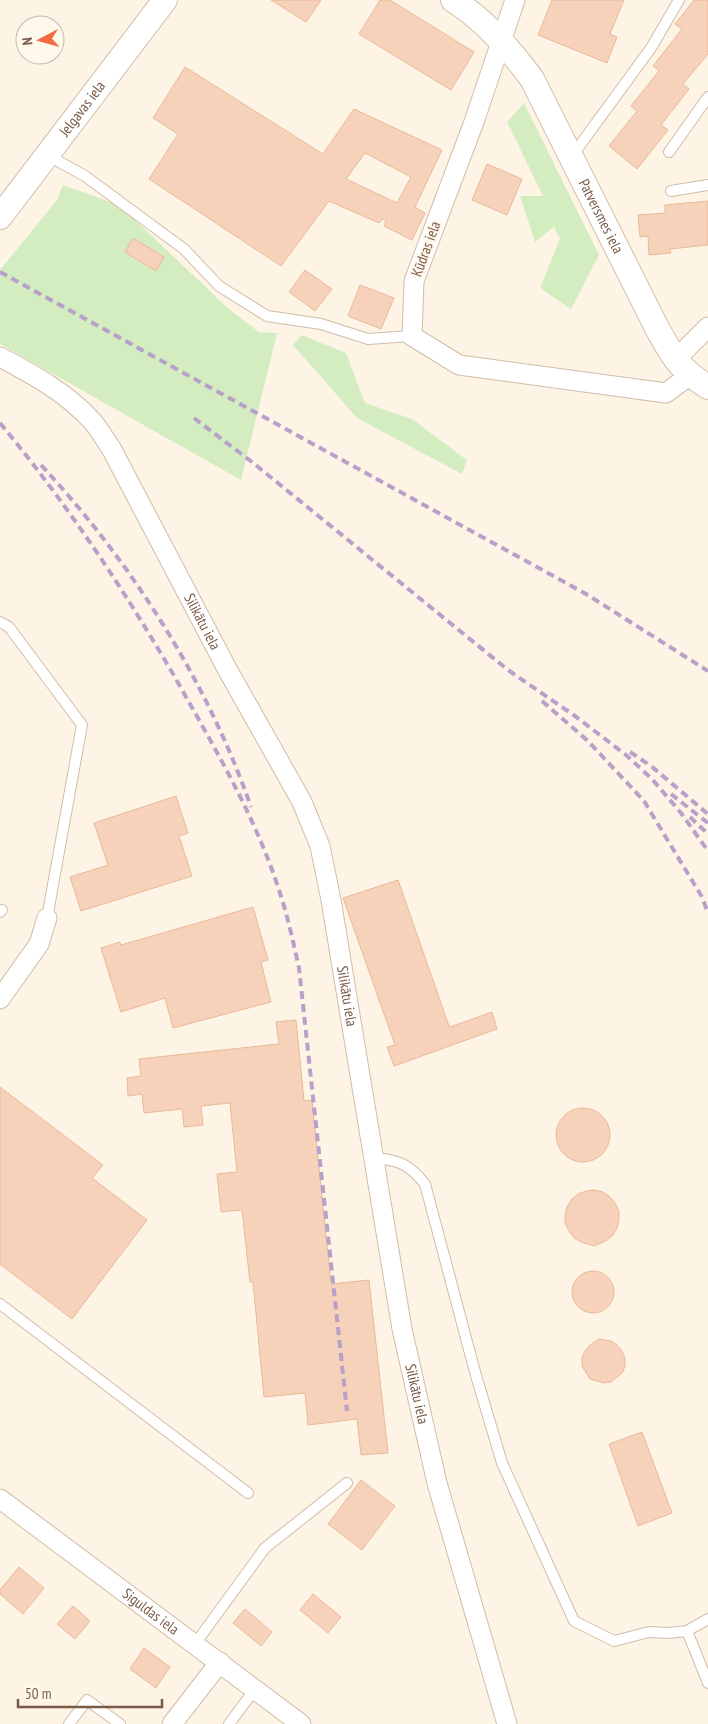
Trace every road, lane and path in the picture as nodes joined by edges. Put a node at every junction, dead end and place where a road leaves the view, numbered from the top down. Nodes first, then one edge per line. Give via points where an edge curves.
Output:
1 (165, 0) edge
2 (452, 0) edge
3 (515, 0) edge
4 (679, 0) edge
5 (501, 40) junction
6 (708, 97) edge
7 (669, 152) dead end
8 (47, 156) junction
9 (572, 156) junction
10 (708, 185) edge
11 (670, 191) dead end
12 (0, 217) edge
13 (708, 327) edge
14 (412, 336) junction
15 (0, 357) edge
16 (691, 374) edge
17 (0, 622) edge
18 (47, 918) joint
19 (0, 999) edge
20 (374, 1158) junction
21 (0, 1304) edge
22 (347, 1483) dead end
23 (248, 1493) dead end
24 (0, 1499) edge
25 (708, 1619) edge
26 (687, 1631) junction
27 (195, 1644) junction
28 (220, 1662) junction
29 (708, 1683) edge
30 (256, 1690) junction
31 (69, 1724) edge
32 (120, 1724) edge
33 (172, 1724) edge
34 (229, 1724) edge
35 (301, 1724) edge
36 (507, 1724) edge

1 - 8 street, Jelgavas iela
2 - 5 street, Patversmes iela
3 - 5 street, Kūdras iela
4 - 9 lane via 651,48
5 - 9 street, Patversmes iela via 532,79
5 - 14 street, Kūdras iela via 414,281
6 - 7 lane
8 - 12 street, Jelgavas iela
8 - 14 lane via 93,182 184,249 219,286 267,316 321,324 368,340
9 - 16 street, Patversmes iela via 657,328
10 - 11 lane
13 - 16 street
14 - 16 street via 458,365 666,394
15 - 20 street, Silikātu iela via 70,400 94,423 111,448 302,802 320,846
17 - 18 lane via 9,627 82,725
18 - 19 street via 39,944
20 - 26 lane via 392,1160 414,1170 425,1184 502,1463 574,1621 614,1641 649,1632
20 - 36 street, Silikātu iela via 402,1329 421,1414 445,1510
21 - 23 lane
22 - 27 lane via 265,1548
24 - 27 street, Siguldas iela
25 - 26 lane
26 - 29 lane
27 - 28 street, Siguldas iela
28 - 30 street, Siguldas iela
28 - 33 street
30 - 34 lane
30 - 35 street, Siguldas iela
31 - 32 lane via 87,1700

